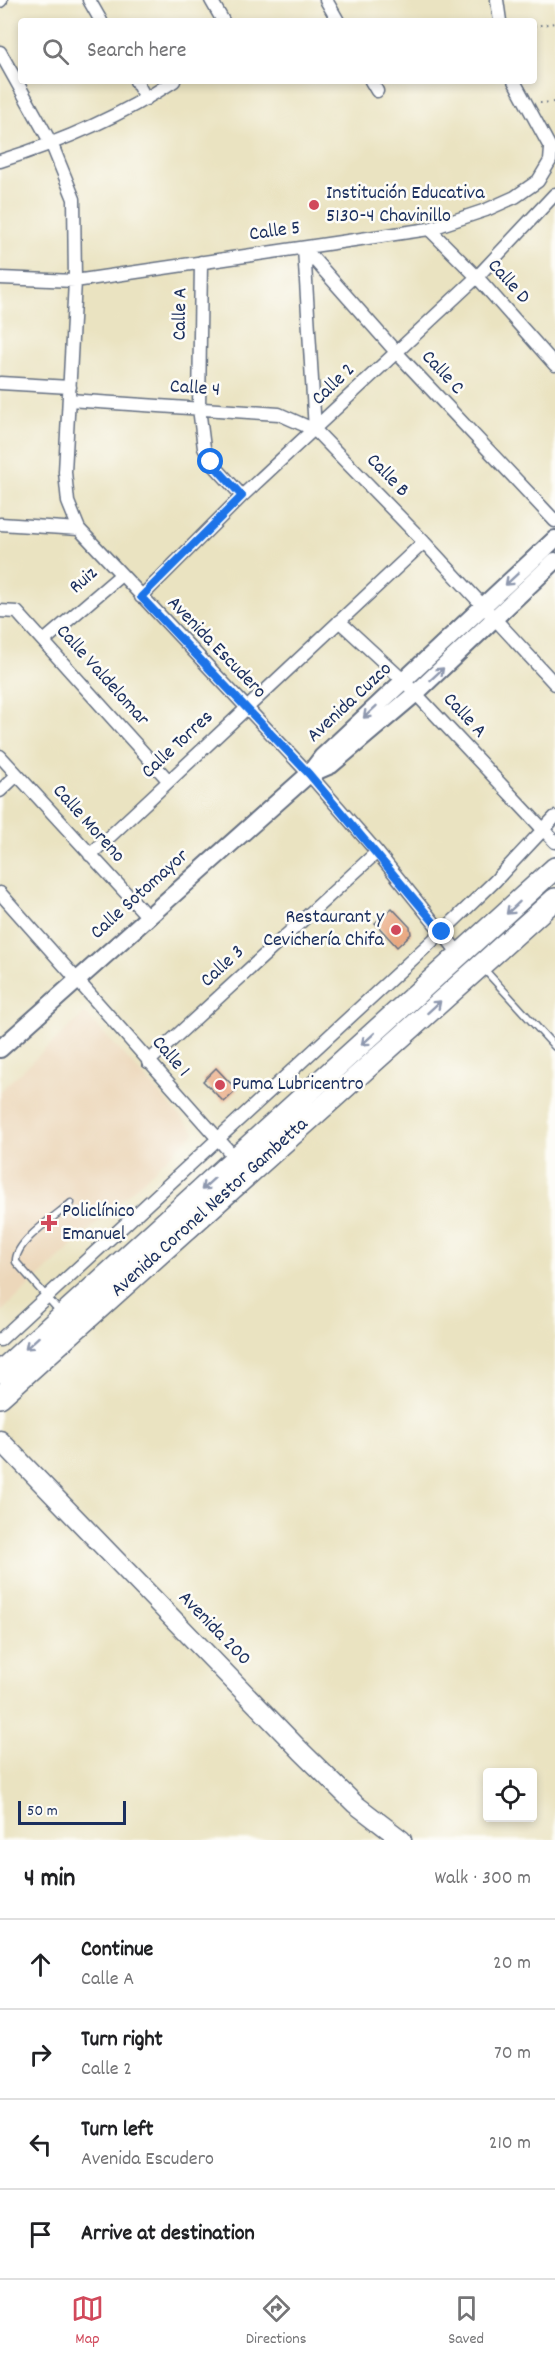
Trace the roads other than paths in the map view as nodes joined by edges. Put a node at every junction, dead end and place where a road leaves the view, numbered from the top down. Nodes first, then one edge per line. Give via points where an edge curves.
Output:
1 (89, 0) edge
2 (211, 0) edge
3 (326, 0) edge
4 (497, 0) edge
5 (99, 18) edge
6 (221, 18) edge
7 (336, 18) edge
8 (500, 18) edge
9 (0, 52) edge
10 (138, 84) edge
11 (169, 84) edge
12 (516, 84) edge
13 (146, 99) junction
14 (52, 145) junction
15 (0, 161) edge
16 (553, 161) edge
17 (554, 198) edge
18 (429, 229) junction
19 (304, 248) junction
20 (201, 262) junction
21 (477, 277) junction
22 (0, 278) edge
23 (75, 281) junction
24 (396, 352) junction
25 (555, 365) edge
26 (0, 383) edge
27 (70, 387) junction
28 (69, 400) junction
29 (199, 408) junction
30 (315, 430) junction
31 (242, 496) junction
32 (555, 521) edge
33 (0, 524) edge
34 (79, 529) junction
35 (555, 539) edge
36 (424, 542) junction
37 (555, 561) edge
38 (121, 575) junction
39 (141, 597) junction
40 (0, 611) edge
41 (489, 612) junction
42 (339, 621) junction
43 (45, 640) junction
44 (555, 684) edge
45 (410, 687) junction
46 (248, 708) junction
47 (0, 756) edge
48 (309, 774) junction
49 (17, 775) junction
50 (168, 780) junction
51 (0, 791) edge
52 (555, 818) edge
53 (544, 830) junction
54 (555, 842) edge
55 (377, 852) junction
56 (90, 855) junction
57 (555, 868) edge
58 (0, 893) edge
59 (555, 899) edge
60 (148, 917) junction
61 (442, 932) junction
62 (461, 956) junction
63 (481, 965) junction
64 (77, 979) junction
65 (2, 1042) edge
66 (555, 1047) edge
67 (148, 1062) junction
68 (216, 1138) junction
69 (236, 1159) junction
70 (71, 1203) dead end
71 (46, 1297) junction
72 (63, 1315) junction
73 (0, 1340) edge
74 (0, 1372) edge
75 (0, 1398) edge
76 (0, 1440) edge
77 (402, 1840) edge

1 - 5 street
2 - 6 street
3 - 7 street
4 - 8 street
9 - 14 street, Avenida Escudero
10 - 13 street
11 - 13 street
12 - 16 street, Calle 5 via 551,149
13 - 14 street
14 - 15 street
14 - 23 street, Avenida Escudero via 74,199
16 - 18 street, Calle 5 via 538,180 515,196
17 - 21 street, Calle 2
18 - 19 street, Calle 5
18 - 21 street, Calle D
19 - 20 street, Calle 5
19 - 24 street, Calle C
19 - 30 street
20 - 23 street, Calle 5
20 - 29 street, Calle A
21 - 24 street, Calle 2
21 - 25 street, Calle D
22 - 23 street, Calle 5
23 - 27 street, Avenida Escudero
24 - 30 street, Calle 2
24 - 32 street, Calle C
26 - 27 street
27 - 28 street, Avenida Escudero
28 - 29 street, Calle 4
28 - 34 street, Avenida Escudero via 65,472 68,502
29 - 30 street, Calle 4 via 279,414
29 - 31 street, Calle A via 204,448 211,462
30 - 31 street, Calle 2
30 - 36 street, Calle B
31 - 39 street, Calle 2
33 - 34 street
34 - 38 street, Avenida Escudero
35 -> 41 street, Avenida Cuzco
36 - 41 street, Calle B
36 - 42 street, Calle Torres
37 - 41 street, Avenida Cuzco
38 - 39 street, Avenida Escudero
38 - 43 street, Ruiz
39 - 46 street, Avenida Escudero
40 - 43 street, Calle Valdelomar via 17,612
41 - 44 street, Calle B
41 - 45 street, Avenida Cuzco
42 - 45 street, Calle A
42 - 46 street, Calle Torres
43 - 50 street, Calle Valdelomar
45 - 48 street, Avenida Cuzco via 331,765
45 - 53 street, Calle A
46 - 48 street, Avenida Escudero
46 - 50 street, Calle Torres
47 - 49 street, Calle Moreno
48 - 55 street, Avenida Escudero
48 - 60 street, Calle Sotomayor
49 - 51 street
49 - 56 street, Calle Moreno
50 - 56 street, Calle Torres
52 - 53 street
53 - 54 street, Calle A
53 - 61 street
55 - 61 street, Avenida Escudero
55 - 67 street, Calle 3
56 - 60 street, Calle Moreno
57 -> 62 highway, Avenida Coronel Nestor Gambetta
58 - 64 street, Calle 1
59 - 63 highway, Avenida Coronel Nestor Gambetta
60 - 64 street, Calle Sotomayor
61 - 62 street, Avenida Escudero
61 - 68 street
62 -> 69 highway, Avenida Coronel Nestor Gambetta
63 - 66 lane
75 -> 63 highway, Avenida Coronel Nestor Gambetta
64 - 65 street, Calle Sotomayor
64 - 67 street, Calle 1
67 - 68 street, Calle 1
68 - 69 street, Calle 1
68 - 71 street
69 -> 72 highway, Avenida Coronel Nestor Gambetta
70 - 71 lane via 23,1243 15,1256
71 - 72 lane
71 - 73 street
72 -> 74 highway, Avenida Coronel Nestor Gambetta
76 - 77 main road, Avenida 200 via 301,1751 355,1804

